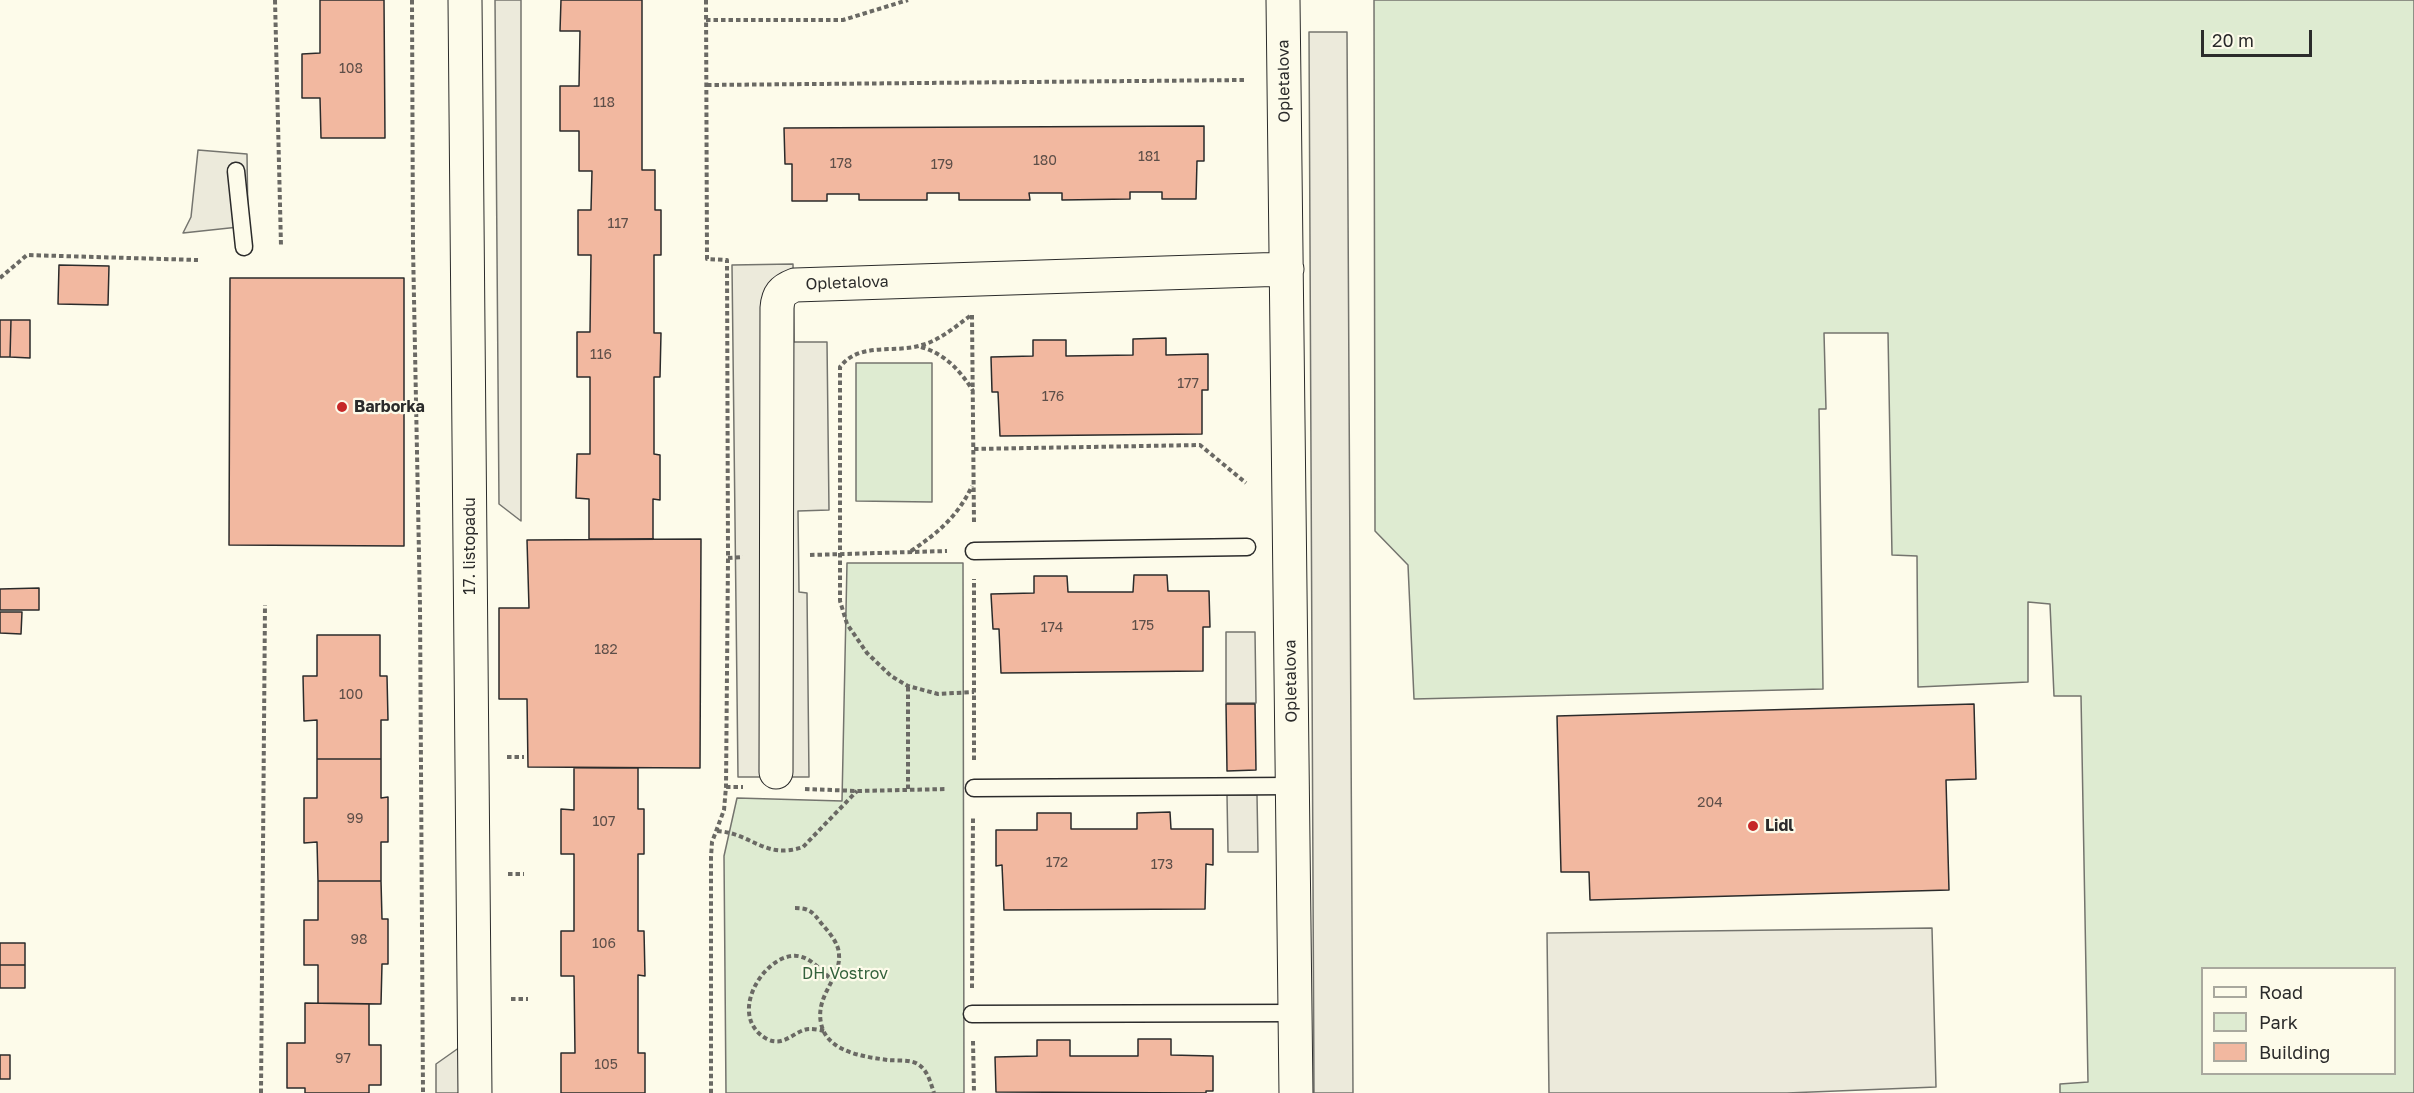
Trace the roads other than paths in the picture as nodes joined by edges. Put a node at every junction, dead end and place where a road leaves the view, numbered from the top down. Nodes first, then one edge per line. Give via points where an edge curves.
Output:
1 (465, 0) edge
2 (1283, 0) edge
3 (236, 171) dead end
4 (244, 247) dead end
5 (1287, 270) junction
6 (1247, 547) dead end
7 (974, 551) road end
8 (775, 783) road end
9 (1292, 786) junction
10 (974, 788) road end
11 (1295, 1013) junction
12 (972, 1014) road end
13 (475, 1093) edge
14 (1296, 1093) edge

1 - 13 street, 17. listopadu
2 - 5 street, Opletalova
3 - 4 lane
5 - 8 street, Opletalova via 795,285 785,289 778,297 777,308
5 - 9 street, Opletalova
6 - 7 lane
9 - 10 lane
9 - 11 street, Opletalova
11 - 12 lane
11 - 14 street, Opletalova

